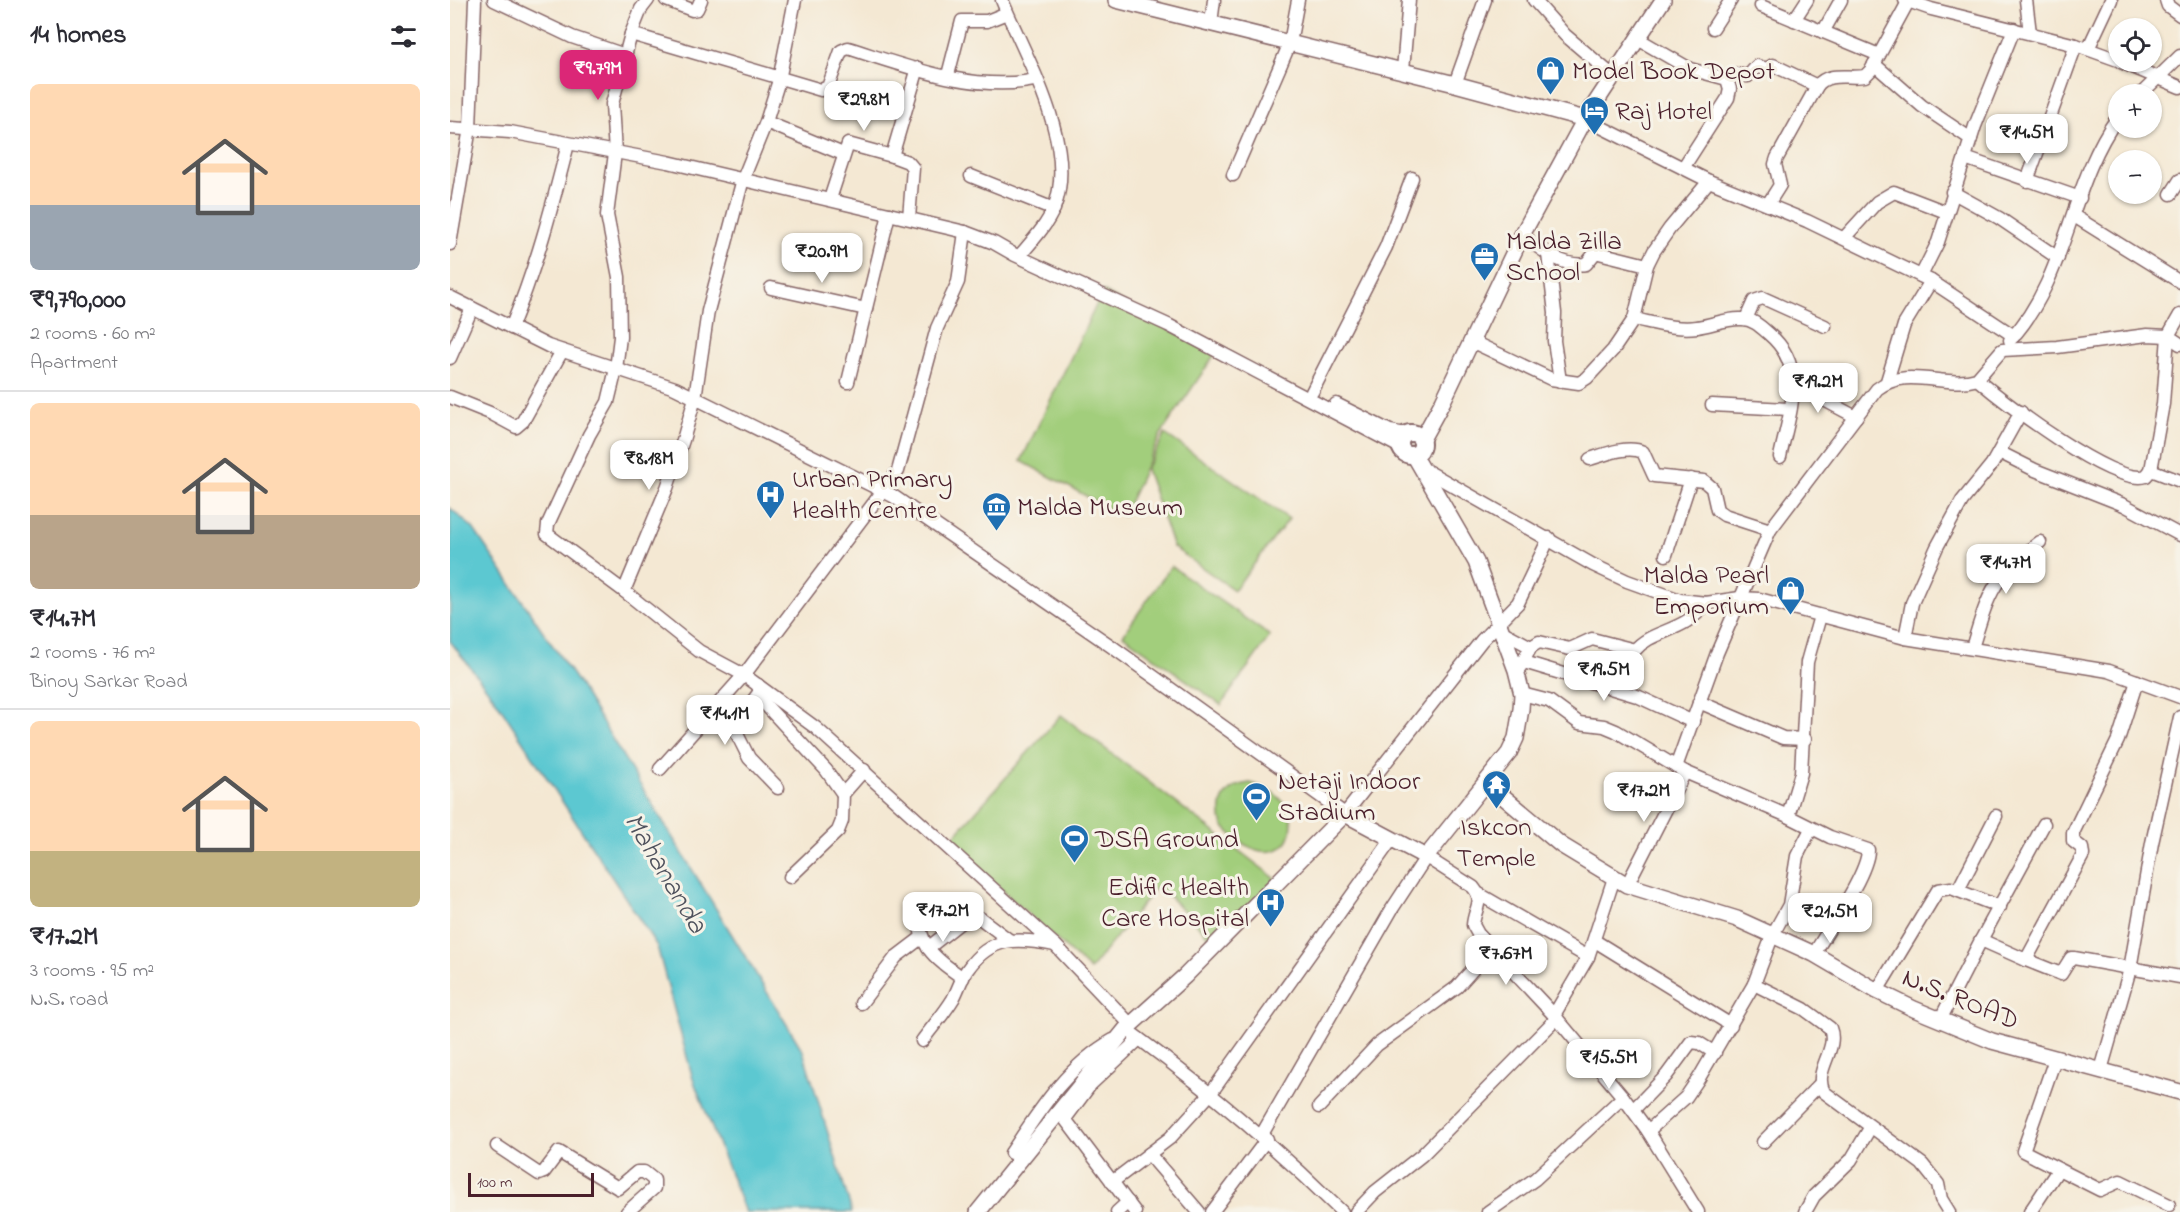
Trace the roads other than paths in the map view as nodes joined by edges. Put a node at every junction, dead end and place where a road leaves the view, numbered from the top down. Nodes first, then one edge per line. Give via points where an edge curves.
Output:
1 (476, 0) edge
2 (494, 0) edge
3 (648, 0) edge
4 (666, 0) edge
5 (701, 0) edge
6 (795, 0) edge
7 (1002, 0) edge
8 (1116, 0) edge
9 (1214, 0) edge
10 (1298, 0) edge
11 (1409, 0) edge
12 (1485, 0) edge
13 (1534, 0) edge
14 (1663, 0) edge
15 (1731, 0) edge
16 (1807, 0) edge
17 (1841, 0) edge
18 (2026, 0) edge
19 (2111, 0) edge
20 (2166, 0) edge
21 (1907, 1) edge
22 (1152, 4) edge
23 (1933, 5) edge
24 (1761, 6) dead end
25 (1007, 13) junction
26 (2180, 15) edge
27 (1794, 20) junction
28 (1211, 23) junction
29 (1713, 28) dead end
30 (2014, 29) junction
31 (1823, 32) junction
32 (631, 33) junction
33 (2030, 33) junction
34 (1638, 39) junction
35 (1290, 43) junction
36 (2082, 47) junction
37 (625, 55) junction
38 (2180, 56) edge
39 (2108, 57) edge
40 (1877, 59) junction
41 (918, 68) junction
42 (1402, 70) junction
43 (2143, 72) edge
44 (948, 75) junction
45 (1613, 75) junction
46 (1728, 79) junction
47 (2157, 79) junction
48 (778, 80) junction
49 (1035, 80) junction
50 (1455, 84) junction
51 (2152, 84) edge
52 (1817, 86) junction
53 (2180, 87) edge
54 (471, 107) junction
55 (1585, 119) junction
56 (766, 122) junction
57 (450, 128) edge
58 (470, 128) junction
59 (494, 131) junction
60 (2108, 131) edge
61 (1971, 139) junction
62 (568, 144) junction
63 (615, 153) junction
64 (843, 154) junction
65 (892, 156) junction
66 (1965, 158) junction
67 (1683, 168) junction
68 (1233, 175) dead end
69 (970, 176) dead end
70 (1412, 178) dead end
71 (743, 179) junction
72 (2180, 180) edge
73 (2027, 181) junction
74 (1709, 182) junction
75 (1952, 192) junction
76 (2170, 194) dead end
77 (2080, 198) junction
78 (830, 199) junction
79 (1768, 204) junction
80 (1054, 208) junction
81 (1946, 212) junction
82 (889, 213) junction
83 (2074, 216) junction
84 (909, 218) junction
85 (965, 232) junction
86 (1522, 235) junction
87 (1844, 238) junction
88 (450, 244) edge
89 (1016, 252) junction
90 (1548, 254) junction
91 (2058, 258) junction
92 (1647, 265) junction
93 (1926, 278) junction
94 (2180, 282) edge
95 (771, 288) dead end
96 (450, 297) edge
97 (472, 308) junction
98 (866, 309) junction
99 (2180, 315) edge
100 (1634, 319) junction
101 (1746, 319) junction
102 (1826, 327) dead end
103 (511, 328) junction
104 (2014, 336) junction
105 (2168, 336) junction
106 (1471, 341) junction
107 (2180, 344) edge
108 (2002, 350) junction
109 (562, 351) junction
110 (450, 358) edge
111 (616, 369) junction
112 (1977, 379) junction
113 (1560, 381) junction
114 (1887, 381) junction
115 (848, 382) dead end
116 (1794, 384) junction
117 (1312, 392) junction
118 (450, 397) edge
119 (695, 398) junction
120 (1712, 405) dead end
121 (1789, 409) junction
122 (2021, 412) junction
123 (1857, 417) junction
124 (1413, 450) junction
125 (1999, 452) junction
126 (1780, 457) dead end
127 (1590, 459) dead end
128 (2151, 470) junction
129 (1691, 478) junction
130 (2180, 481) edge
131 (882, 491) junction
132 (1770, 530) junction
133 (2180, 535) edge
134 (1549, 538) junction
135 (2040, 542) dead end
136 (1666, 555) dead end
137 (624, 591) junction
138 (1740, 598) junction
139 (1706, 603) junction
140 (1820, 616) junction
141 (1499, 627) junction
142 (1905, 638) junction
143 (1532, 647) junction
144 (1972, 648) junction
145 (1635, 650) junction
146 (1520, 666) junction
147 (744, 675) junction
148 (2137, 681) junction
149 (758, 689) junction
150 (1618, 690) junction
151 (1522, 694) junction
152 (2180, 697) edge
153 (1700, 702) junction
154 (2180, 717) edge
155 (1693, 722) junction
156 (1804, 739) junction
157 (660, 769) dead end
158 (864, 770) junction
159 (1681, 770) junction
160 (1487, 783) junction
161 (778, 788) dead end
162 (843, 794) junction
163 (1345, 814) junction
164 (1788, 816) junction
165 (1996, 816) dead end
166 (2044, 824) dead end
167 (1811, 829) junction
168 (1392, 839) junction
169 (1426, 857) junction
170 (790, 877) dead end
171 (1621, 882) junction
172 (1958, 890) junction
173 (1479, 894) junction
174 (920, 906) dead end
175 (2000, 906) junction
176 (1773, 934) junction
177 (1009, 940) junction
178 (1981, 940) junction
179 (1595, 941) junction
180 (925, 943) junction
181 (1056, 945) junction
182 (1492, 948) junction
183 (1814, 954) junction
184 (1588, 957) junction
185 (2026, 960) junction
186 (2130, 969) junction
187 (2180, 977) edge
188 (963, 978) junction
189 (1755, 984) junction
190 (1877, 991) junction
191 (861, 1003) dead end
192 (1556, 1017) junction
193 (1940, 1020) junction
194 (1731, 1025) junction
195 (1126, 1030) junction
196 (1139, 1039) junction
197 (922, 1041) dead end
198 (1715, 1053) junction
199 (2055, 1059) junction
200 (2101, 1070) junction
201 (1820, 1084) junction
202 (2180, 1092) edge
203 (1211, 1093) junction
204 (1623, 1097) junction
205 (1319, 1107) dead end
206 (1633, 1110) junction
207 (1870, 1128) junction
208 (1648, 1131) junction
209 (1264, 1137) junction
210 (1763, 1142) dead end
211 (497, 1146) dead end
212 (1011, 1154) dead end
213 (1149, 1154) junction
214 (2058, 1170) junction
215 (1112, 1182) junction
216 (2169, 1205) dead end
217 (1132, 1207) edge
218 (627, 1212) edge
219 (978, 1212) edge
220 (1117, 1212) edge
221 (1199, 1212) edge
222 (1212, 1212) edge
223 (1342, 1212) edge
224 (1356, 1212) edge
225 (1488, 1212) edge
226 (1698, 1212) edge
227 (1805, 1212) edge
228 (1949, 1212) edge
229 (2030, 1212) edge

1 - 54 street
2 - 37 street via 572,37
3 - 32 street
4 - 5 street via 692,10 697,9
6 - 48 street
7 - 25 street
8 - 22 main road
9 - 28 street
10 - 35 street
11 - 42 street
12 - 50 street
13 - 45 street via 1565,35
14 - 34 main road
15 - 29 street
16 - 27 street
17 - 31 street
18 - 33 street
19 - 36 street
20 - 26 street
21 - 23 street
21 - 40 street
22 - 28 main road
23 - 30 street
24 - 27 street
25 - 44 street via 987,21 962,21
25 - 49 street
27 - 31 street
28 - 35 main road
30 - 33 street
30 - 61 street
31 - 40 street
32 - 37 street
32 - 48 street
33 - 36 street
34 - 45 main road
34 - 46 street via 1690,69
35 - 42 main road
35 - 68 street
36 - 39 street
36 - 73 street
37 - 63 street via 612,104
38 - 47 street
40 - 52 street via 1865,76 1829,78
40 - 61 street via 1922,106
41 - 44 street
41 - 48 street via 844,49 825,90
41 - 65 street
42 - 50 main road
43 - 47 street
44 - 49 street via 990,83
45 - 55 main road
46 - 52 street via 1735,74 1748,76 1757,66 1767,69 1773,65
46 - 67 street via 1728,98
47 - 51 street
47 - 53 street
48 - 56 street
49 - 80 street via 1060,152 1060,184
50 - 55 main road
52 - 79 street via 1777,158 1780,184
54 - 58 street
54 - 59 street
55 - 67 street
55 - 86 main road
56 - 64 street
56 - 71 street
57 - 58 street
58 - 59 street
58 - 88 street
59 - 62 street
60 - 77 street
61 - 66 street
62 - 63 street
62 - 103 street via 536,262
63 - 71 street
63 - 111 street via 607,215 619,277
64 - 65 street via 851,144
64 - 78 street
65 - 84 street via 913,168
66 - 73 street
66 - 75 street
67 - 74 street
69 - 80 street
70 - 117 street via 1386,248
71 - 78 street
71 - 119 street via 708,311
72 - 76 street
73 - 77 street
74 - 79 street
74 - 92 street via 1670,228
75 - 81 street
75 - 91 street
77 - 83 street
78 - 82 street
79 - 87 street
80 - 89 street via 1040,231
81 - 87 street via 1894,192 1877,202
81 - 93 street
82 - 84 street
82 - 98 street
83 - 91 street
83 - 94 street
84 - 85 street
85 - 89 street
85 - 131 street via 958,282 937,328 905,454 898,471
86 - 90 street
86 - 106 main road
87 - 93 street
89 - 117 street via 1112,290
89 - 124 street
90 - 92 street via 1582,265 1595,253
90 - 113 street
91 - 104 street
92 - 100 street
93 - 104 street
93 - 114 street via 1904,325
95 - 98 street
96 - 97 street
97 - 103 street
97 - 110 street
98 - 115 street
99 - 105 street
100 - 101 street via 1695,327
100 - 113 street via 1587,378 1578,383
101 - 102 street via 1754,301 1763,298
101 - 116 street via 1780,343 1793,368
103 - 109 street
104 - 108 street
105 - 107 street
105 - 108 street via 2147,334 2057,347
105 - 128 street via 2163,404
106 - 113 street
106 - 124 main road
108 - 112 street
109 - 111 street
109 - 118 street via 516,427
111 - 119 street
111 - 137 street via 608,402 546,532
112 - 114 street
112 - 122 street
114 - 123 street
116 - 121 street
116 - 123 street
117 - 124 street via 1390,431
119 - 131 street
119 - 137 street via 667,488
120 - 121 street
121 - 126 street
122 - 125 street
122 - 128 street via 2094,462 2133,478 2146,476
123 - 132 street
124 - 134 street
124 - 141 main road via 1483,582
125 - 133 street via 2114,501
125 - 142 street via 1962,501 1921,579
127 - 129 street via 1637,449 1643,452 1654,476
128 - 130 street
129 - 132 street via 1709,484 1714,504 1724,515
129 - 136 street
131 - 147 street
131 - 163 street via 1111,646
132 - 138 street
134 - 139 street via 1627,580 1680,600
134 - 141 street via 1518,603
135 - 144 street via 2014,562 1994,587
137 - 147 street via 699,651
138 - 139 street
138 - 140 street
138 - 153 street
139 - 145 street via 1693,619
140 - 142 street
140 - 156 street via 1807,662
141 - 143 street
141 - 146 main road
141 - 163 street
142 - 144 street
143 - 145 street via 1539,642 1570,649 1592,639
143 - 146 street
144 - 148 street via 2109,671
145 - 150 street
146 - 150 street
146 - 151 main road
147 - 149 street
147 - 157 street
148 - 152 street
148 - 185 street via 2118,740 2073,833 2073,841 2082,848 2083,855
149 - 158 street via 816,728
149 - 161 street via 743,714 737,734 748,758
149 - 162 street via 762,701
150 - 155 street
151 - 159 street via 1549,701 1579,723 1616,730
151 - 160 main road via 1516,738
153 - 155 street
153 - 156 street via 1783,738
154 - 186 street
155 - 159 street
156 - 164 street via 1801,773
158 - 162 street
158 - 181 street via 967,868
159 - 164 street
159 - 171 street
160 - 169 main road
160 - 171 main road, N.S. ROAD via 1561,845
162 - 170 street via 838,831
163 - 168 main road
163 - 195 main road
164 - 167 street
165 - 172 street
166 - 175 street
167 - 176 street via 1797,856 1789,905
167 - 183 street via 1868,850 1861,873
168 - 169 main road
168 - 203 street
169 - 173 street via 1473,886
169 - 209 street via 1392,909
171 - 176 main road, N.S. ROAD
171 - 179 street
172 - 175 street
172 - 190 street via 1938,890
173 - 182 street via 1473,925
173 - 184 street
174 - 180 street via 918,919
175 - 178 street
176 - 183 main road, N.S. ROAD
176 - 189 street
177 - 180 street via 971,914
177 - 181 street
177 - 188 street via 980,956
178 - 185 street
178 - 193 street
179 - 184 street
179 - 194 street
180 - 188 street via 944,965
180 - 191 street via 896,957
181 - 195 street
182 - 192 street
182 - 205 street via 1457,987 1377,1045
183 - 190 main road, N.S. ROAD
184 - 192 street
185 - 186 street via 2061,974 2074,958
186 - 187 street
186 - 200 street
188 - 197 street
189 - 194 street
189 - 201 street via 1804,1009 1830,1028 1832,1046
190 - 193 main road, N.S. ROAD
192 - 204 street
192 - 224 street via 1422,1155
193 - 199 main road, N.S. ROAD via 1992,1041
194 - 198 street
195 - 196 street
195 - 212 street via 1090,1056 1057,1089
195 - 219 main road
196 - 203 street
196 - 215 street via 1091,1084 1066,1116 1066,1122
198 - 206 street via 1691,1042 1666,1076
198 - 208 street via 1686,1097
199 - 200 main road, N.S. ROAD
199 - 214 street via 2023,1151
200 - 202 main road, N.S. ROAD
201 - 207 street via 1824,1092
201 - 210 street
203 - 209 street
203 - 213 street via 1170,1138
204 - 206 street
204 - 225 street via 1535,1179
206 - 208 street
207 - 227 street via 1851,1160 1814,1196
207 - 228 street via 1931,1173
208 - 226 street
209 - 222 street
209 - 223 street
211 - 218 street via 539,1174 559,1152 618,1188 637,1172 645,1172 654,1180 654,1188
213 - 215 street
213 - 221 street
214 - 216 street via 2100,1190 2120,1180
214 - 229 street
215 - 217 street
217 - 220 street

